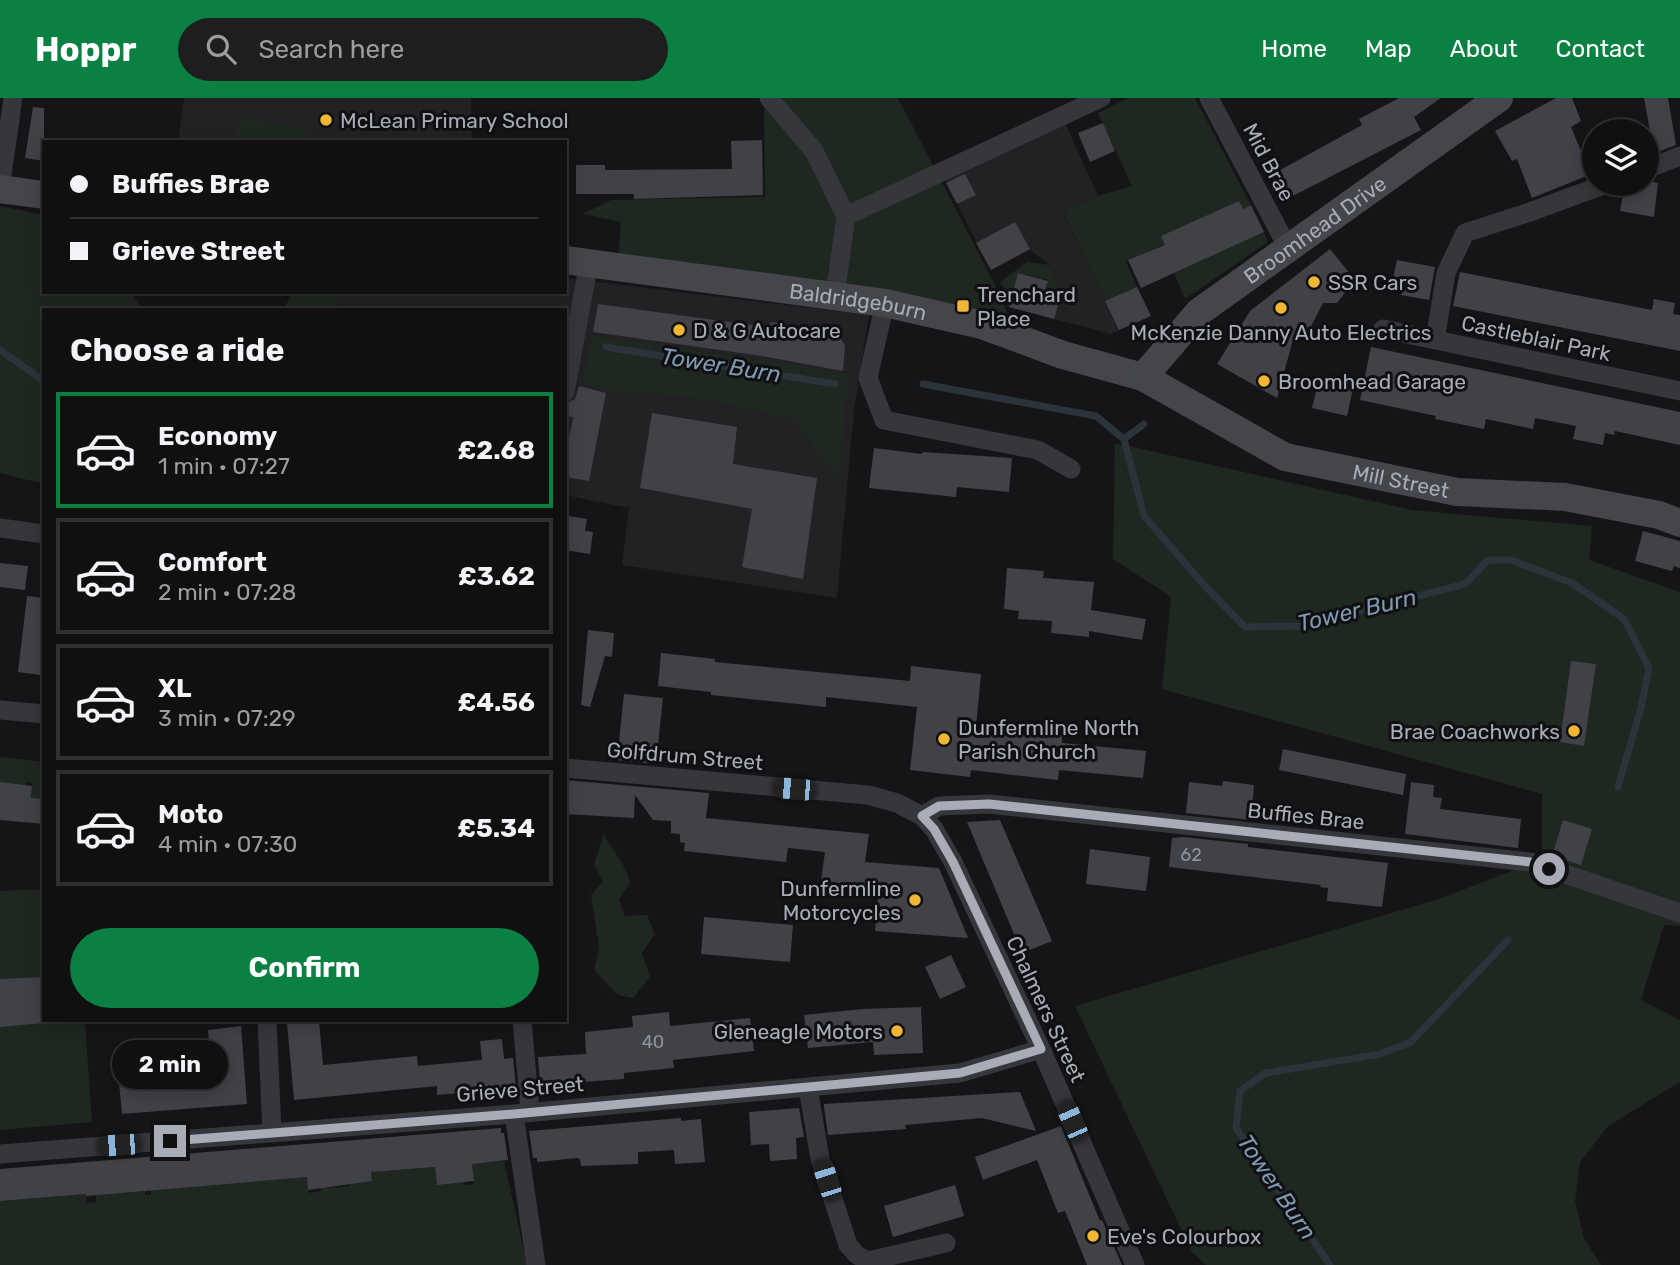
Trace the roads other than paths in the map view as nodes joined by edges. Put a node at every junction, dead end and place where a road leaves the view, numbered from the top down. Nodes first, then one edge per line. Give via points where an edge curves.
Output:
1 (13, 98) edge
2 (769, 98) edge
3 (1101, 98) edge
4 (1209, 98) edge
5 (1499, 98) edge
6 (1680, 156) edge
7 (1659, 164) edge
8 (0, 189) edge
9 (1582, 193) edge
10 (42, 195) edge
11 (846, 216) junction
12 (1288, 248) junction
13 (577, 261) edge
14 (835, 296) junction
15 (885, 303) junction
16 (1383, 329) dead end
17 (1435, 340) junction
18 (567, 370) edge
19 (1143, 377) junction
20 (1680, 391) edge
21 (1071, 469) dead end
22 (1680, 523) edge
23 (0, 528) edge
24 (42, 534) edge
25 (0, 710) edge
26 (42, 714) edge
27 (567, 768) edge
28 (922, 816) junction
29 (1680, 913) edge
30 (267, 1022) edge
31 (522, 1022) edge
32 (1041, 1049) junction
33 (807, 1087) junction
34 (522, 1112) junction
35 (272, 1133) junction
36 (0, 1154) edge
37 (946, 1243) dead end
38 (536, 1265) edge
39 (1135, 1265) edge

1 - 8 street
2 - 11 street via 814,151
3 - 11 street
4 - 12 street, Mid Brae
5 - 12 main road, Broomhead Drive
6 - 7 street
8 - 10 main road
9 - 17 street via 1465,233 1446,273
11 - 14 street
12 - 19 main road, Broomhead Drive via 1199,312
13 - 14 main road, Baldridgeburn
13 - 18 street
14 - 15 main road, Baldridgeburn
15 - 19 main road, Baldridgeburn via 982,325 1063,355
15 - 21 street via 868,378 884,420 1038,450
16 - 17 street, Castleblair Park
17 - 20 street, Castleblair Park
19 - 22 main road, Mill Street via 1285,457 1457,492 1565,497
23 - 24 street
25 - 26 street
27 - 28 street, Golfdrum Street via 868,795
28 - 29 street, Buffies Brae via 939,806 989,804 1530,862
28 - 32 street, Chalmers Street via 953,862
30 - 35 street
31 - 34 street
32 - 33 street, Grieve Street via 960,1073
32 - 39 street, Chalmers Street
33 - 34 street, Grieve Street
33 - 37 street via 820,1159 852,1250 868,1261
34 - 35 street, Grieve Street
34 - 38 street
35 - 36 street, Grieve Street

